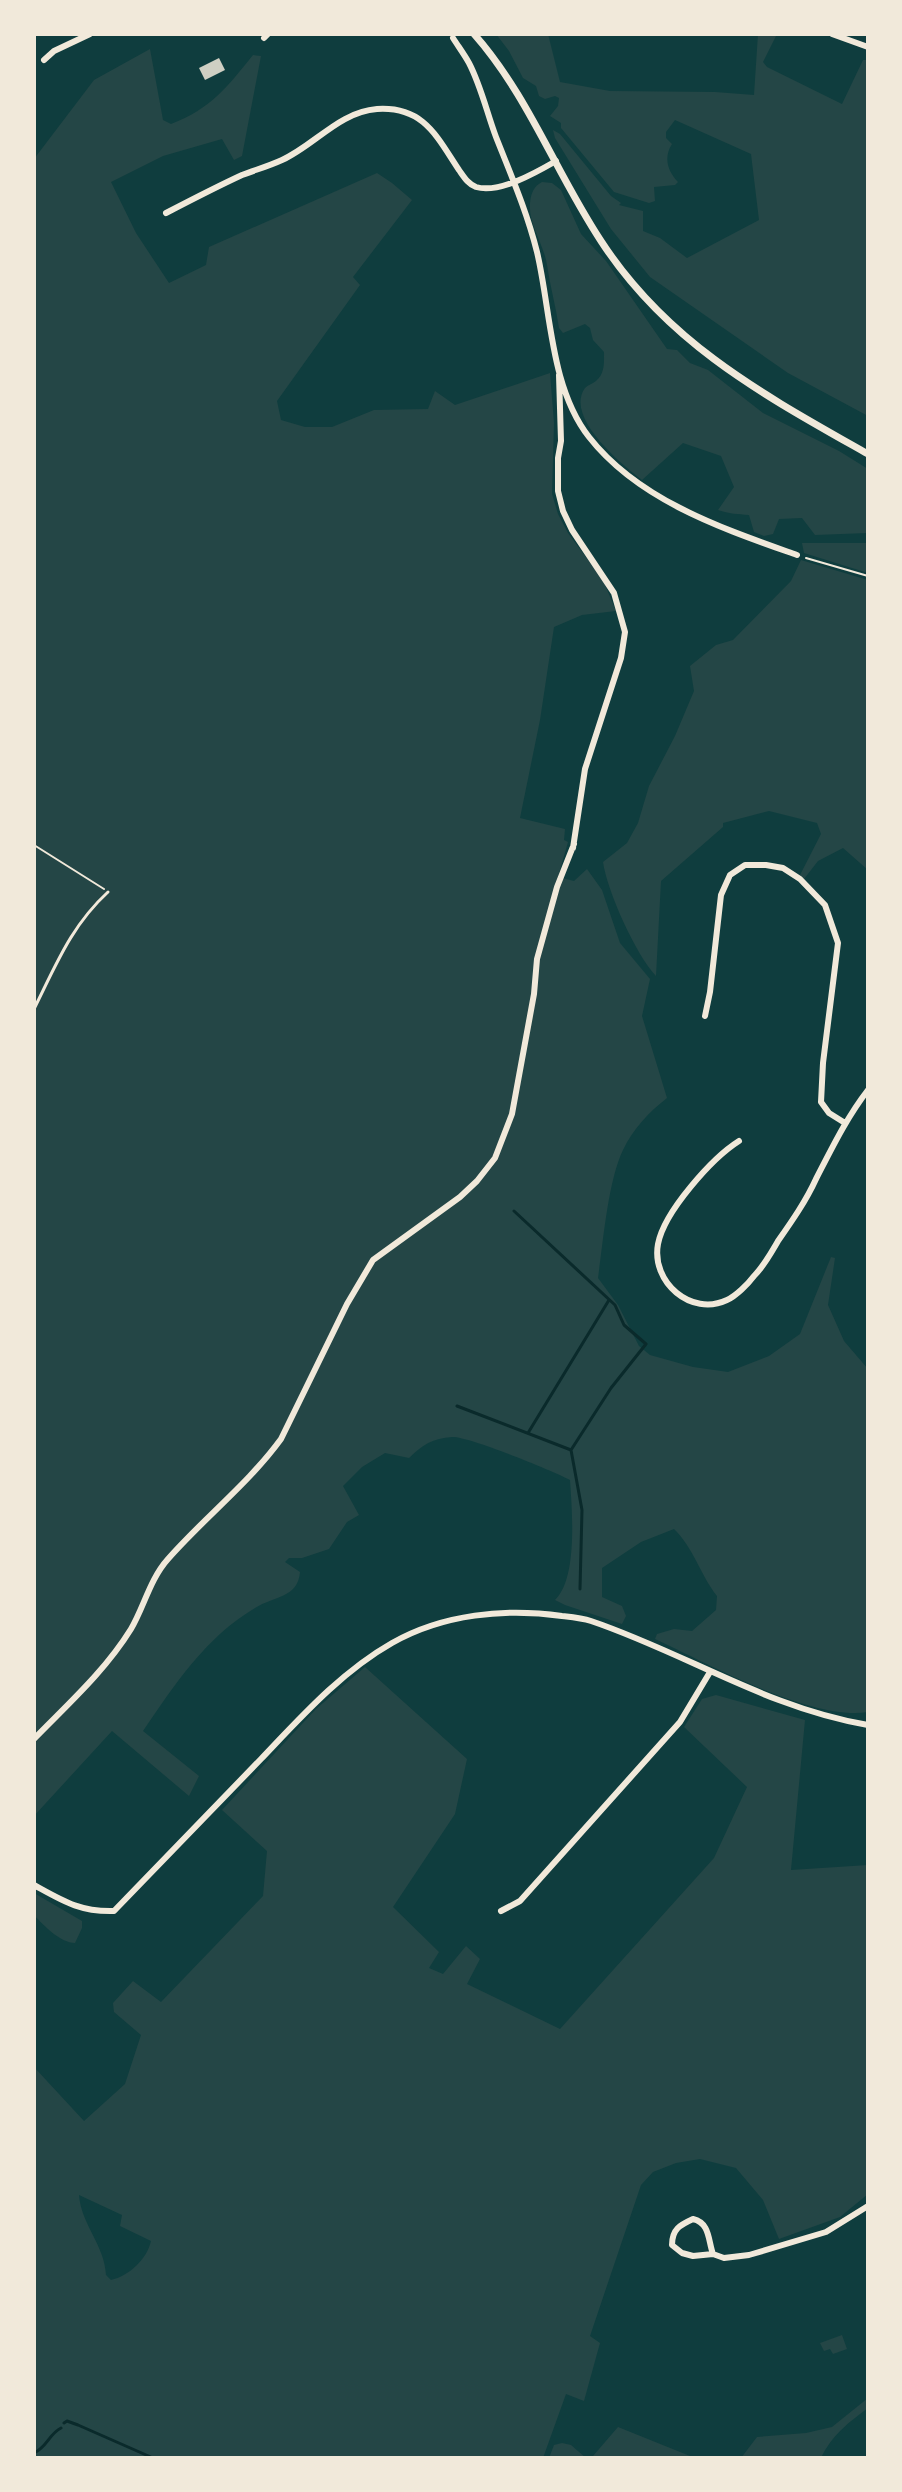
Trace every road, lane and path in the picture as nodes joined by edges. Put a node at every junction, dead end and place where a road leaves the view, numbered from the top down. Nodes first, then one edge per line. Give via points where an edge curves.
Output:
1 (90, 34) edge
2 (474, 34) edge
3 (832, 34) edge
4 (453, 38) dead end
5 (868, 47) edge
6 (44, 60) dead end
7 (556, 161) junction
8 (514, 181) junction
9 (166, 213) dead end
10 (559, 375) junction
11 (868, 454) edge
12 (797, 555) joint
13 (868, 576) edge
14 (34, 845) edge
15 (108, 892) joint
16 (34, 1009) edge
17 (705, 1016) dead end
18 (868, 1090) edge
19 (845, 1123) junction
20 (739, 1141) dead end
21 (710, 1672) junction
22 (868, 1725) edge
23 (34, 1739) edge
24 (34, 1885) edge
25 (501, 1911) dead end
26 (868, 2206) edge
27 (713, 2254) junction

1 - 6 street
2 - 7 street via 508,79
3 - 5 street
4 - 8 street via 469,63
7 - 8 street
7 - 11 street via 599,239 658,314 759,392
8 - 9 street via 475,186 425,122 412,114 377,109 339,122 284,159
8 - 10 street via 537,251
10 - 12 street via 588,436 625,473 686,511
10 - 23 street via 558,491 572,530 614,593 625,646 585,769 574,844 537,959 505,1136 495,1158 460,1197 373,1260 274,1448 166,1561 112,1657
12 - 13 path
14 - 15 path
15 - 16 lane via 70,936
17 - 19 street via 721,895 730,875 745,865 783,868 825,905 838,943 821,1102
18 - 19 street
19 - 20 street via 798,1211 755,1276 728,1300 690,1302 676,1294 659,1271 663,1227 691,1187
21 - 22 street via 814,1714
21 - 24 street via 589,1620 500,1611 446,1621 393,1642 351,1670 114,1911 91,1912
21 - 25 street via 680,1722 520,1901
26 - 27 street via 826,2232 790,2245 724,2258
27 - 27 street via 701,2221 693,2219 672,2235 672,2245 682,2253

